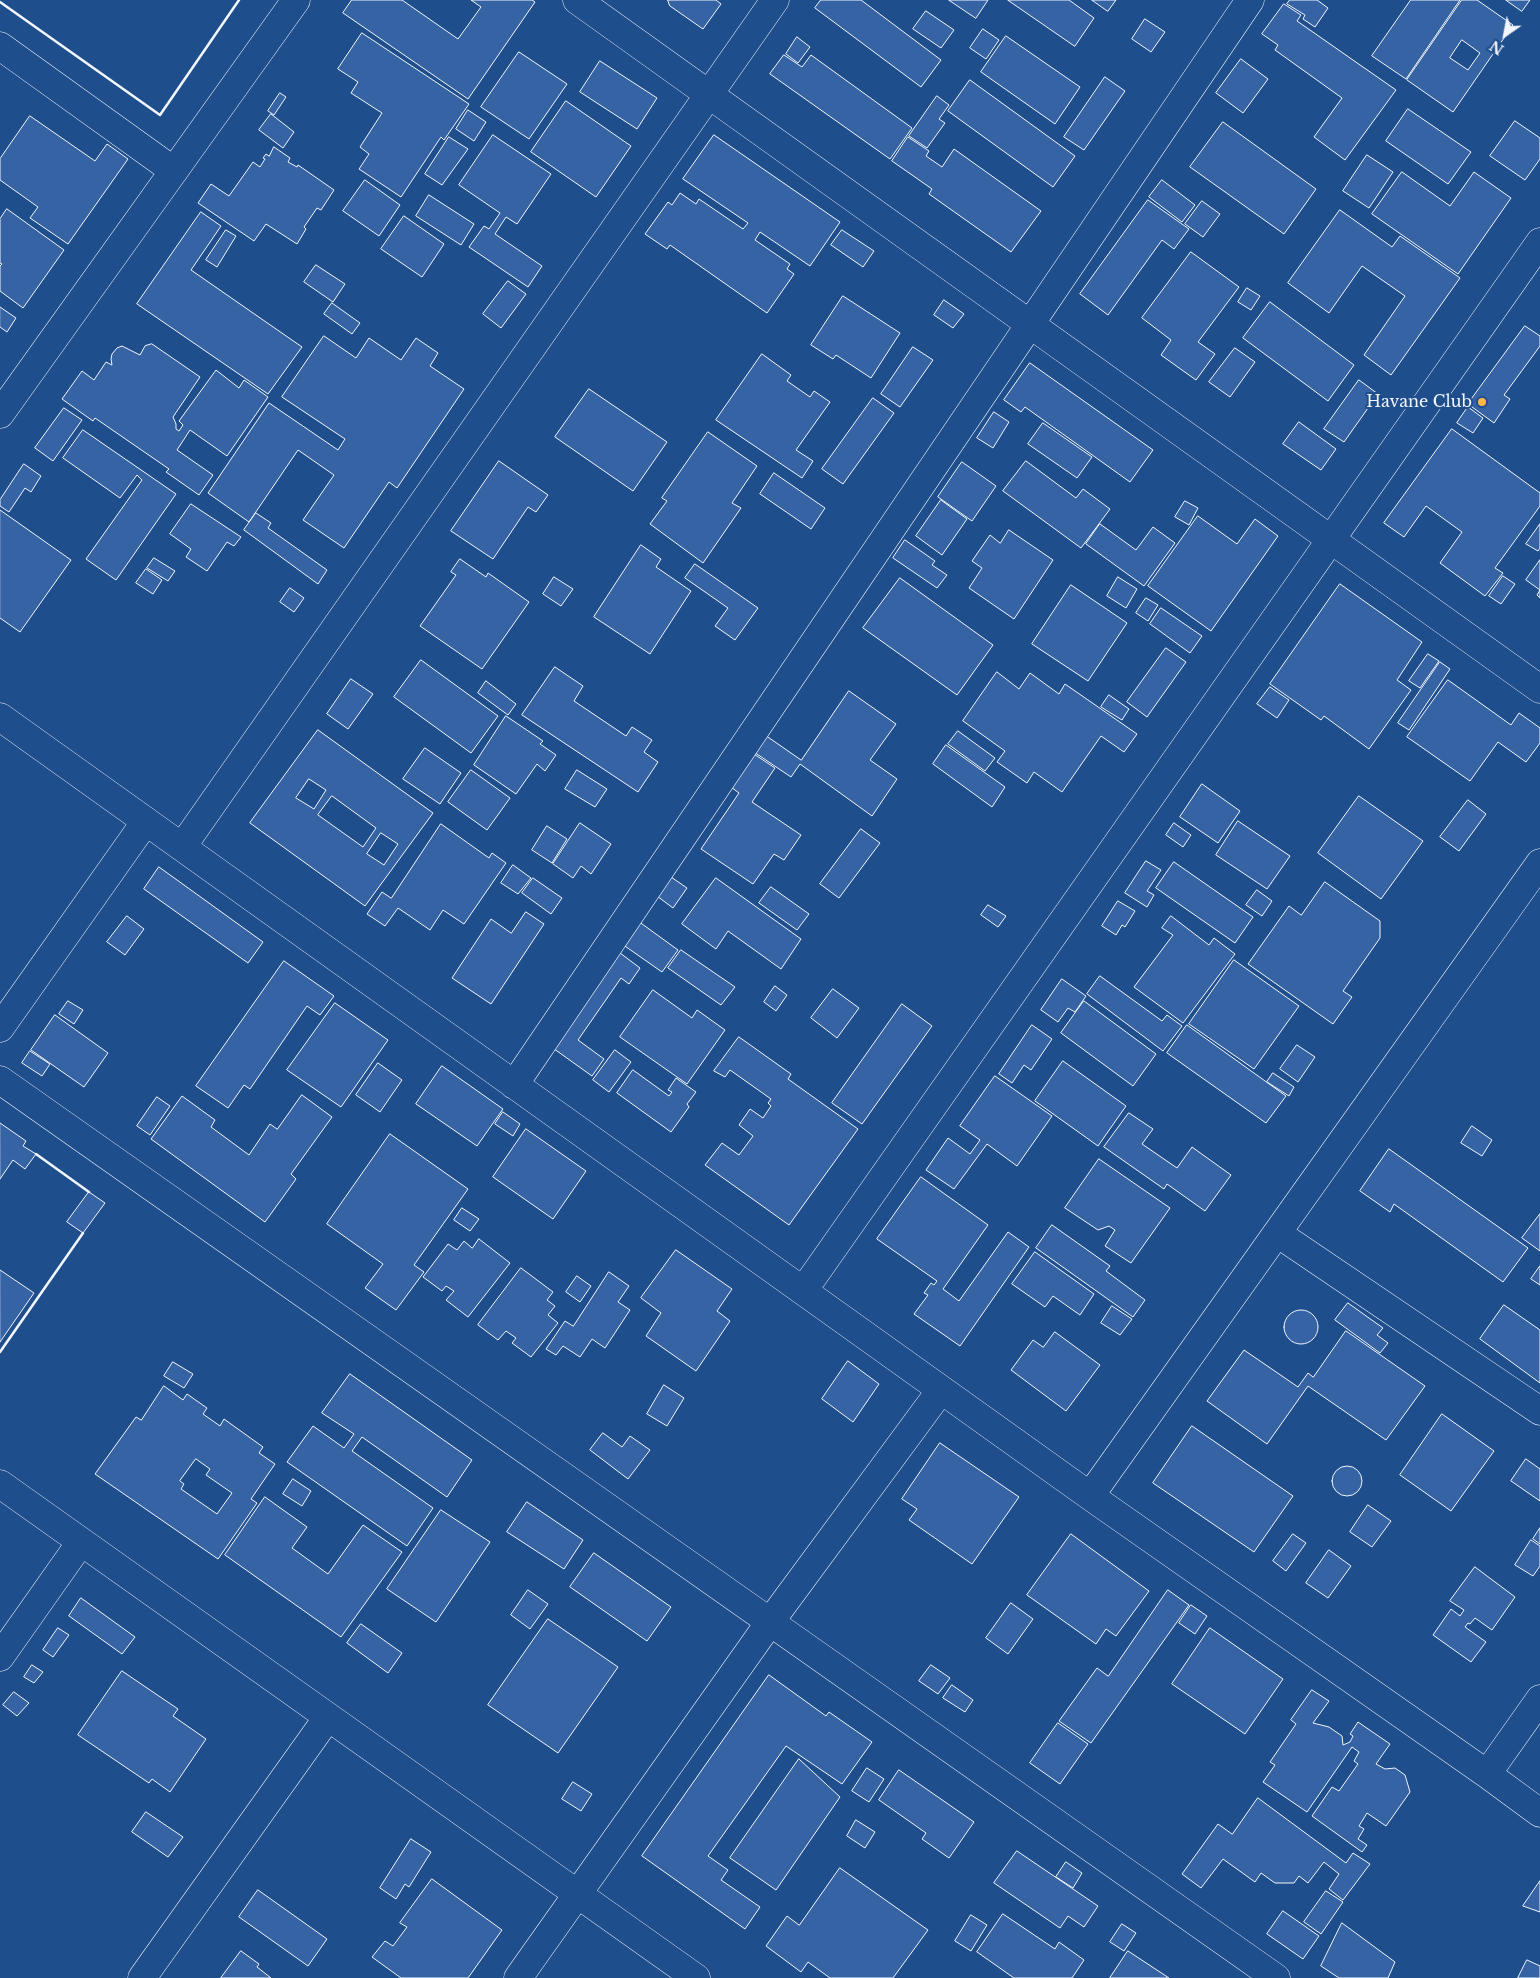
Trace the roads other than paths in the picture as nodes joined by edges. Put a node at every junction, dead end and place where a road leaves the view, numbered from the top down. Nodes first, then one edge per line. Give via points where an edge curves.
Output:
1 (296, 0) edge
2 (577, 0) edge
3 (775, 0) edge
4 (1250, 0) edge
5 (0, 46) edge
6 (709, 94) junction
7 (174, 171) junction
8 (1540, 242) edge
9 (1030, 324) junction
10 (8, 386) edge
11 (0, 414) edge
12 (1331, 539) junction
13 (1540, 688) edge
14 (0, 717) edge
15 (146, 821) junction
16 (182, 847) junction
17 (1540, 863) edge
18 (0, 1028) edge
19 (0, 1080) edge
20 (514, 1085) junction
21 (1277, 1233) junction
22 (803, 1291) junction
23 (941, 1390) junction
24 (1540, 1411) edge
25 (0, 1484) edge
26 (1090, 1496) junction
27 (82, 1542) junction
28 (770, 1622) junction
29 (0, 1657) edge
30 (1540, 1700) edge
31 (328, 1717) junction
32 (1488, 1774) junction
33 (1540, 1813) edge
34 (578, 1894) junction
35 (142, 1978) edge
36 (518, 1978) edge
37 (696, 1978) edge
38 (1276, 1978) edge

1 - 7 street
2 - 6 street
3 - 6 street
4 - 9 street
5 - 7 street
6 - 9 street
6 - 16 street
7 - 10 street
8 - 12 street
9 - 12 street
9 - 20 street
10 - 11 street
12 - 13 street
12 - 22 street
14 - 15 street
15 - 16 street
15 - 18 street
16 - 20 street
17 - 21 street
19 - 28 street
20 - 22 street
21 - 24 street
21 - 26 street
22 - 23 street
23 - 26 street
23 - 28 street
25 - 27 street
26 - 32 street
27 - 29 street
27 - 31 street
28 - 34 street
28 - 38 street
30 - 32 street
31 - 34 street
31 - 35 street
32 - 33 street
34 - 36 street
34 - 37 street

